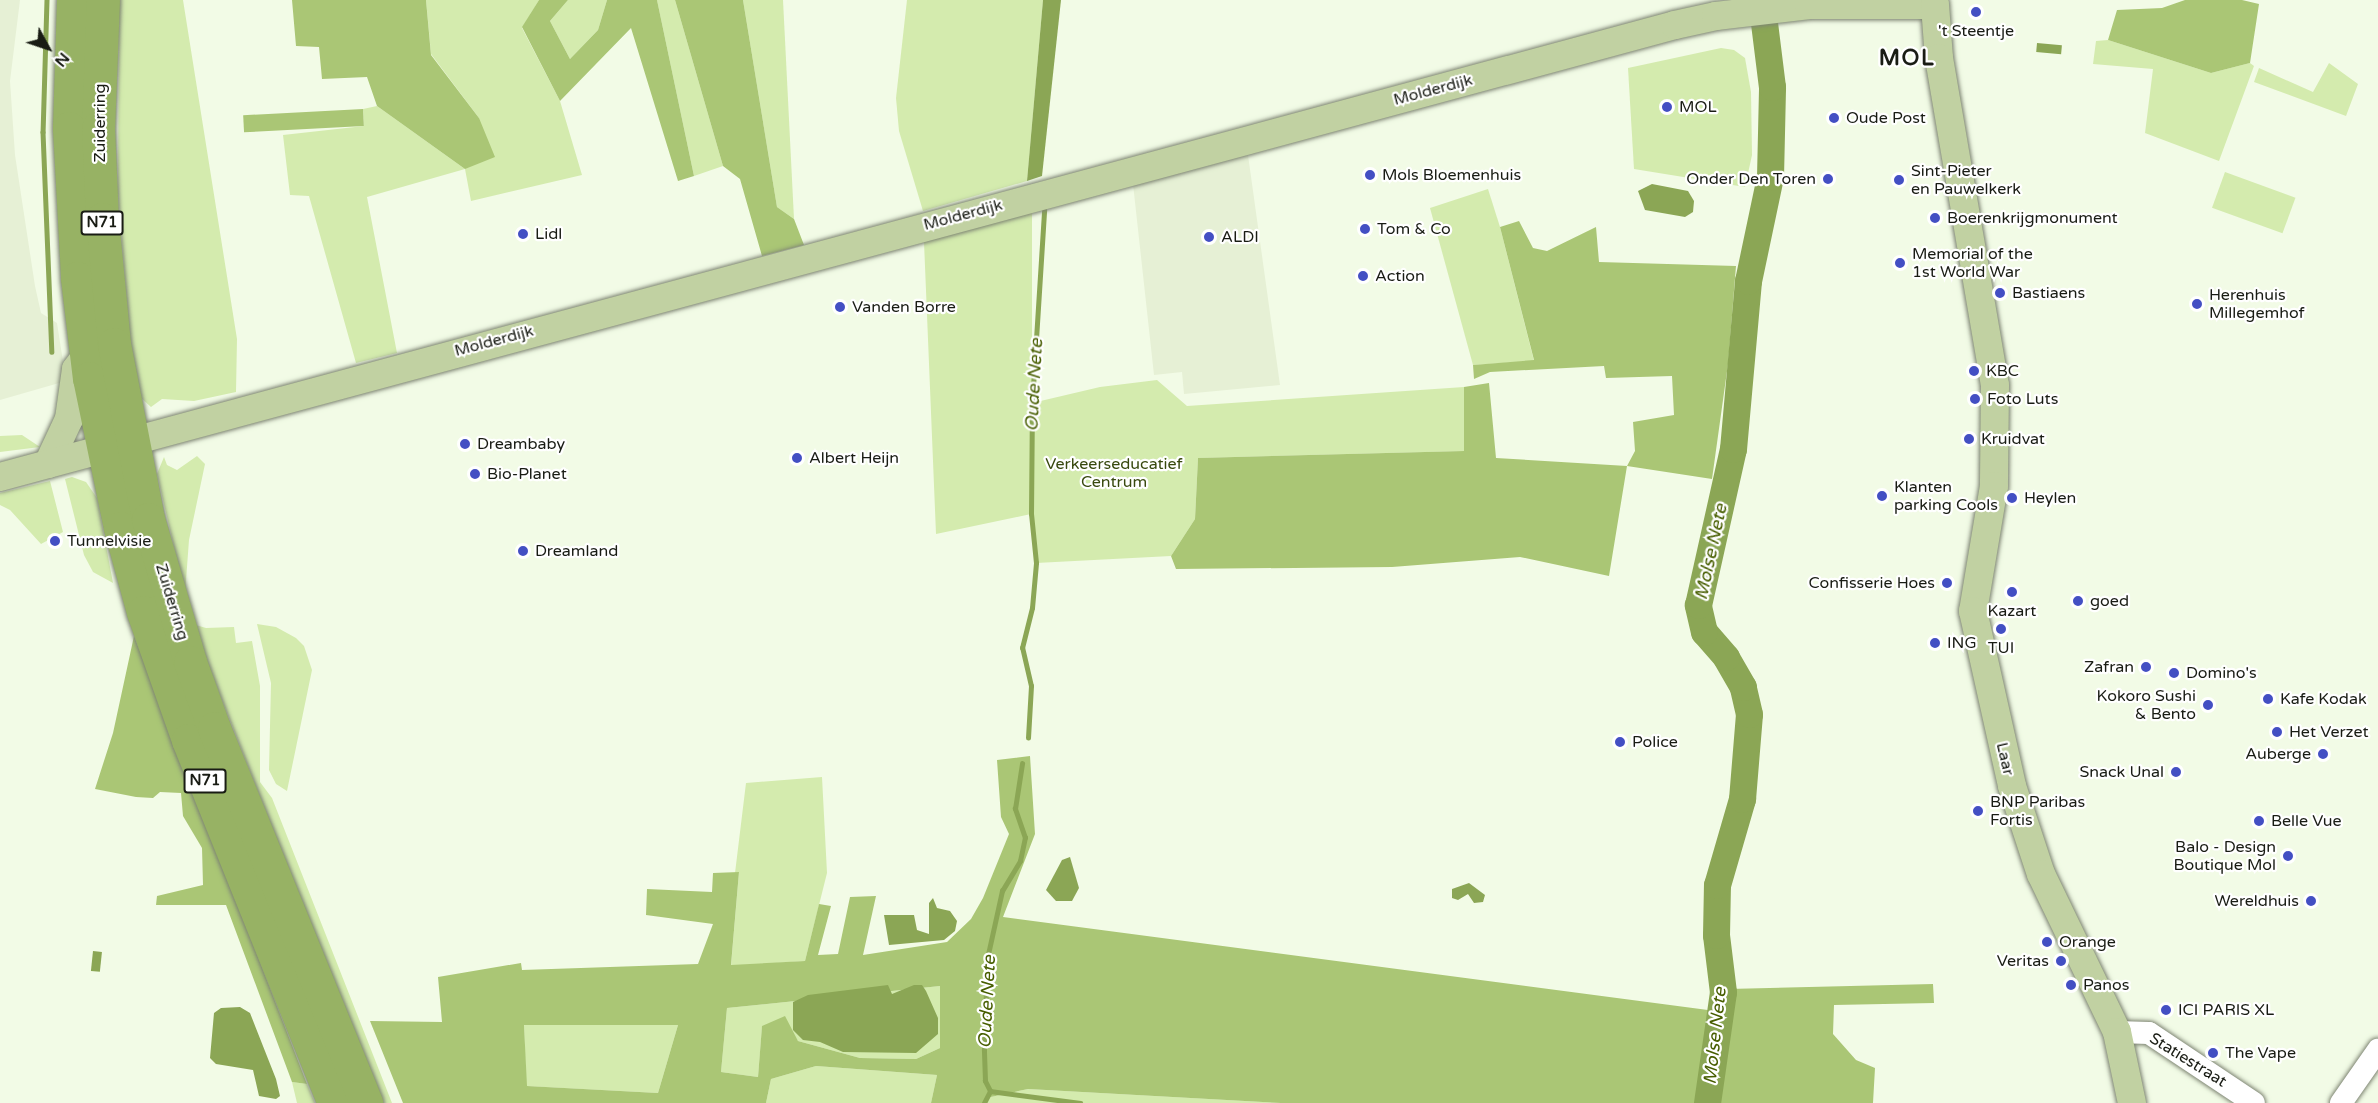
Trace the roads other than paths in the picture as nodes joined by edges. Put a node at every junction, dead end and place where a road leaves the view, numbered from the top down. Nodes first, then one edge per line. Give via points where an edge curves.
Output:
1 (73, 0) edge
2 (103, 0) edge
3 (1935, 2) edge
4 (86, 356) junction
5 (117, 447) junction
6 (48, 464) junction
7 (0, 477) edge
8 (2117, 1032) junction
9 (2378, 1050) edge
10 (334, 1103) edge
11 (366, 1103) edge
12 (2132, 1103) edge
13 (2254, 1103) edge
14 (2341, 1103) edge

1 - 4 highway, Zuiderring / N71 via 69,128
2 - 5 highway, Zuiderring / N71 via 98,128 114,344
3 - 5 main road, Molderdijk via 1809,5 1675,25 335,383
3 - 8 main road, Laar via 1947,109 1995,385 1996,454 1973,611 2007,771 2041,874
4 - 5 highway, Zuiderring / N71
4 - 6 main road via 76,369 69,419
5 - 6 main road, Molderdijk
5 - 10 highway, Zuiderring / N71 via 131,570 164,674
5 - 11 highway, Zuiderring / N71 via 148,519 190,662
6 - 7 main road, Molderdijk
8 - 12 main road, Laar
8 - 13 street, Statiestraat via 2149,1034
9 - 14 street

